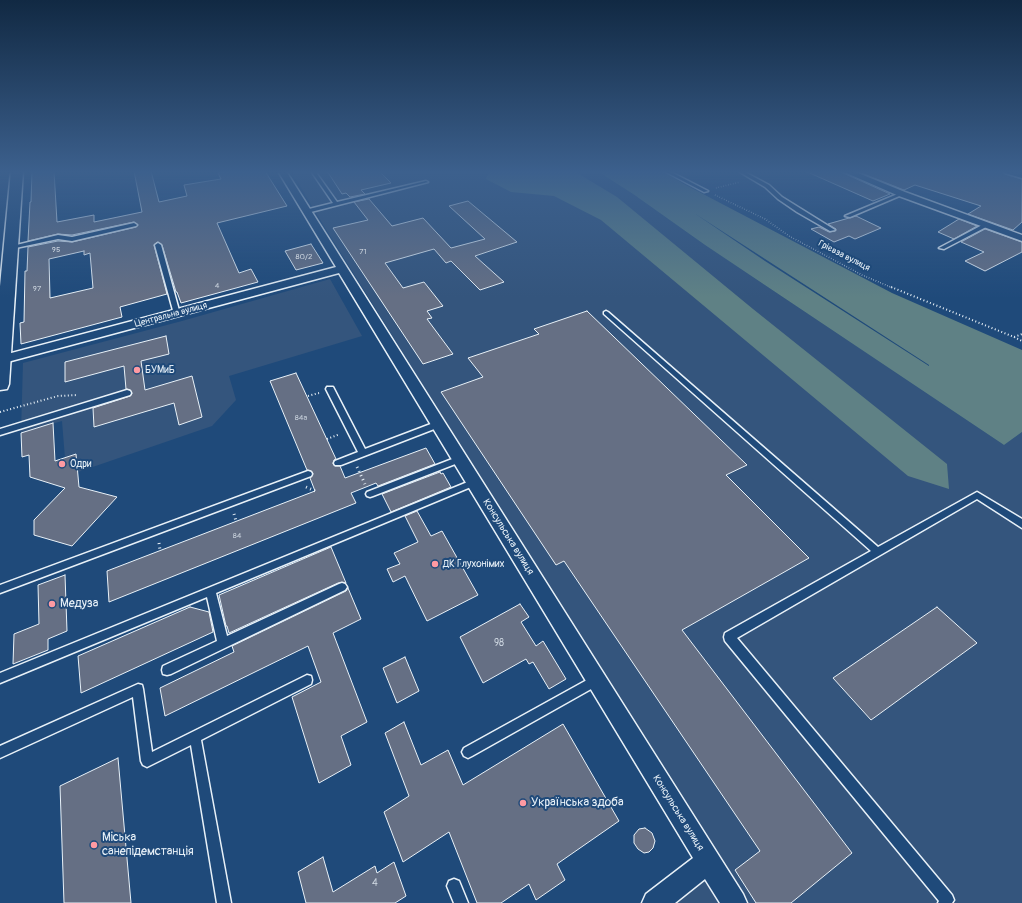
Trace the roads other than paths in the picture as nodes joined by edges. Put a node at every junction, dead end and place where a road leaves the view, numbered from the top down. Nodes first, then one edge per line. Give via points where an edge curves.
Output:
1 (13, 213) edge
2 (308, 213) edge
3 (803, 213) edge
4 (855, 213) edge
5 (954, 213) edge
6 (848, 216) dead end
7 (134, 225) dead end
8 (986, 225) junction
9 (832, 230) dead end
10 (1022, 238) edge
11 (158, 245) dead end
12 (11, 246) junction
13 (942, 248) dead end
14 (342, 268) junction
15 (606, 313) dead end
16 (177, 314) junction
17 (1, 359) edge
18 (0, 384) edge
19 (330, 388) dead end
20 (127, 392) dead end
21 (439, 424) junction
22 (0, 432) edge
23 (363, 453) junction
24 (460, 459) junction
25 (338, 462) dead end
26 (308, 474) dead end
27 (475, 482) junction
28 (370, 494) dead end
29 (1022, 524) edge
30 (878, 552) junction
31 (342, 587) dead end
32 (0, 589) edge
33 (211, 591) junction
34 (222, 643) junction
35 (167, 670) dead end
36 (0, 678) edge
37 (307, 680) dead end
38 (596, 680) junction
39 (195, 737) junction
40 (0, 752) edge
41 (468, 752) dead end
42 (708, 862) junction
43 (454, 886) dead end
44 (947, 902) edge
45 (224, 903) edge
46 (461, 903) edge
47 (655, 903) edge
48 (734, 903) edge

1 - 12 main road
2 - 14 street, Консульська вулиця
3 - 9 lane, Грієвза вулиця
4 - 6 lane
5 - 8 street
7 - 12 lane via 72,239 58,237
8 - 10 street
8 - 13 lane
11 - 16 lane
12 - 17 main road
14 - 16 street, Центральна вулиця
14 - 21 street, Консульська вулиця
15 - 30 lane
16 - 17 street, Центральна вулиця
17 - 18 main road
19 - 23 lane
20 - 22 lane
21 - 23 lane
21 - 24 street, Консульська вулиця
23 - 25 lane
24 - 27 street, Консульська вулиця
24 - 28 lane
26 - 32 lane
27 - 33 lane
27 - 38 street, Консульська вулиця
29 - 30 lane via 978,495
30 - 44 lane via 729,637
31 - 34 lane
33 - 34 lane
33 - 36 lane
34 - 35 lane
37 - 39 lane
38 - 41 lane
38 - 42 street, Консульська вулиця
39 - 40 lane via 147,761 138,689
39 - 45 lane
42 - 47 street
42 - 48 street, Консульська вулиця
43 - 46 lane

